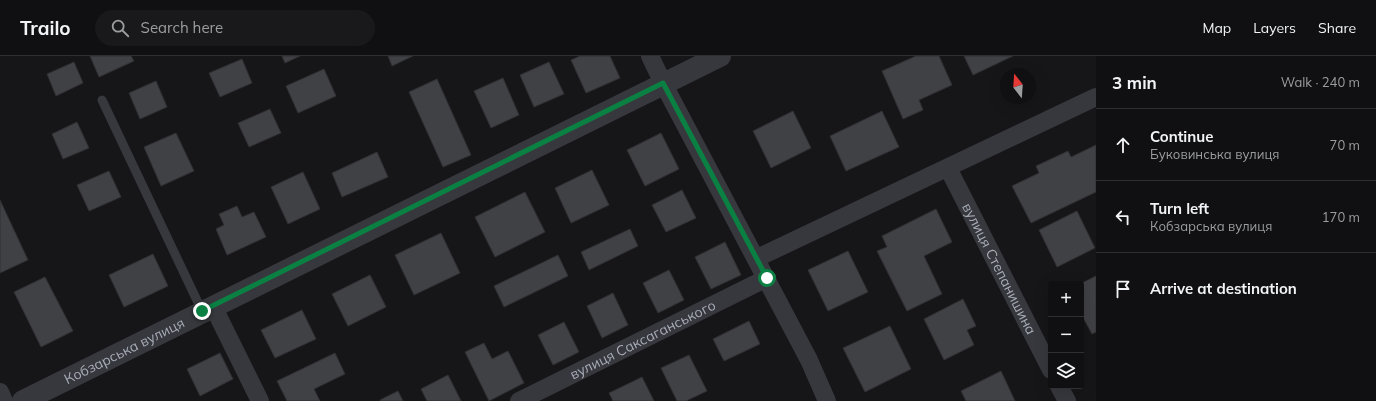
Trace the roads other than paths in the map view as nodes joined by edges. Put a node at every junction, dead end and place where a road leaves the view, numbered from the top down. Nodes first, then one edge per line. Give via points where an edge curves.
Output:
1 (650, 56) edge
2 (720, 56) edge
3 (663, 83) junction
4 (1096, 97) edge
5 (102, 100) dead end
6 (948, 168) junction
7 (757, 258) junction
8 (767, 278) junction
9 (207, 309) junction
10 (1048, 364) edge
11 (1061, 389) edge
12 (0, 392) edge
13 (4, 401) edge
14 (23, 401) edge
15 (260, 401) edge
16 (518, 401) edge
17 (827, 401) edge
18 (1067, 401) edge

1 - 3 street
2 - 3 street, Кобзарська вулиця
3 - 7 street
3 - 9 street, Кобзарська вулиця
4 - 6 street
5 - 9 lane
6 - 7 street
6 - 10 street, вулиця Степанишина
7 - 8 street
8 - 16 street, вулиця Саксаганського
8 - 17 street via 810,360
9 - 14 street, Кобзарська вулиця
9 - 15 street
11 - 18 street
12 - 13 street

